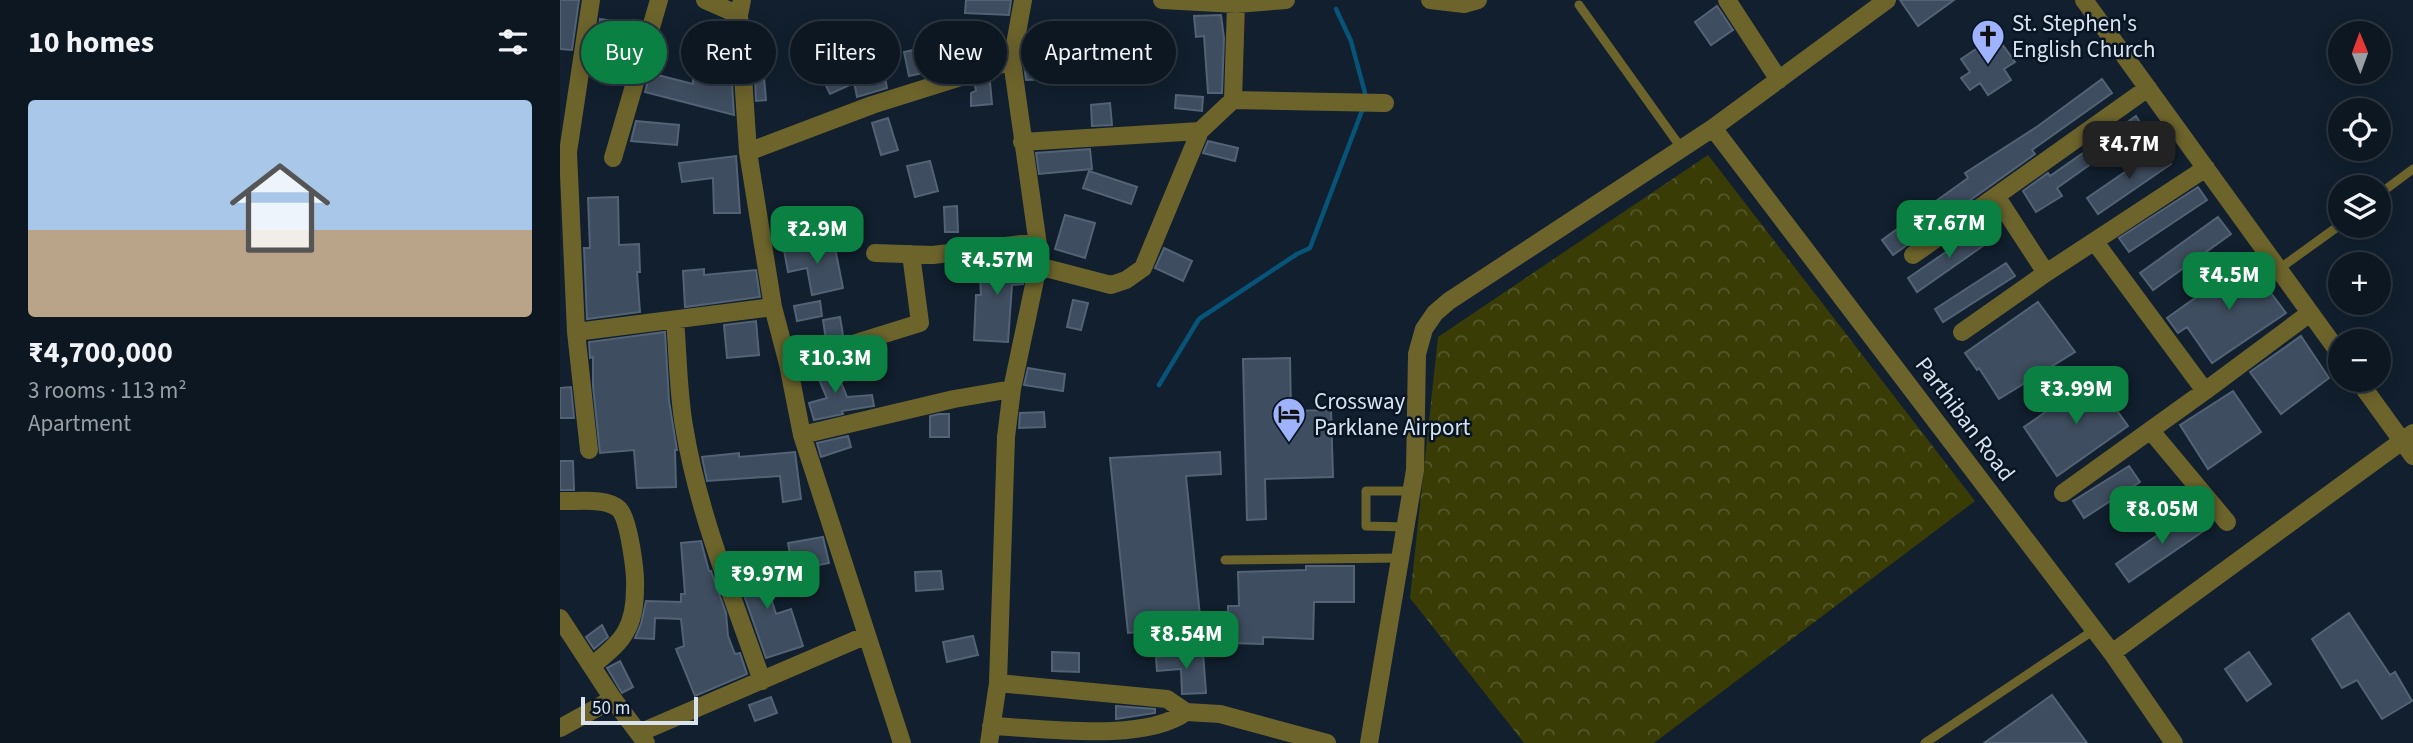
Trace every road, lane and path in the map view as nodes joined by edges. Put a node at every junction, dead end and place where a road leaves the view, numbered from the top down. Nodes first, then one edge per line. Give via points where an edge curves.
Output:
1 (591, 0) edge
2 (659, 0) edge
3 (705, 0) edge
4 (1024, 0) edge
5 (1162, 0) edge
6 (1286, 0) edge
7 (1430, 0) edge
8 (1476, 0) edge
9 (1727, 0) edge
10 (1887, 0) edge
11 (2084, 0) edge
12 (1236, 4) junction
13 (1579, 5) dead end
14 (741, 7) edge
15 (1012, 61) junction
16 (1779, 80) junction
17 (2148, 88) junction
18 (1233, 100) junction
19 (1385, 103) dead end
20 (1713, 128) junction
21 (1200, 131) junction
22 (1023, 142) junction
23 (1682, 149) junction
24 (564, 152) edge
25 (748, 152) junction
26 (613, 158) dead end
27 (2206, 168) junction
28 (2413, 169) edge
29 (2391, 185) edge
30 (1996, 196) junction
31 (2328, 234) edge
32 (1038, 242) junction
33 (2095, 242) junction
34 (875, 253) dead end
35 (911, 254) junction
36 (1913, 254) dead end
37 (1038, 266) junction
38 (2278, 269) junction
39 (2046, 273) junction
40 (773, 307) junction
41 (2310, 313) junction
42 (675, 320) junction
43 (576, 332) junction
44 (1962, 332) dead end
45 (2328, 338) edge
46 (788, 364) junction
47 (1012, 389) junction
48 (2205, 391) junction
49 (2368, 392) edge
50 (2151, 431) junction
51 (802, 435) junction
52 (2410, 443) edge
53 (589, 450) dead end
54 (1412, 491) junction
55 (2063, 493) dead end
56 (560, 501) edge
57 (2227, 522) dead end
58 (1406, 527) junction
59 (1401, 558) junction
60 (1225, 560) dead end
61 (560, 618) edge
62 (2094, 630) junction
63 (867, 635) junction
64 (2112, 653) junction
65 (592, 666) junction
66 (762, 681) junction
67 (998, 683) junction
68 (613, 699) junction
69 (1186, 712) junction
70 (560, 728) edge
71 (990, 735) edge
72 (643, 738) edge
73 (902, 743) edge
74 (1327, 743) edge
75 (1369, 743) edge
76 (1925, 743) edge
77 (2174, 743) edge

1 - 24 street
2 - 26 street
3 - 14 street
4 - 15 street
5 - 12 street
6 - 12 street
7 - 8 street via 1464,4
9 - 16 street
10 - 16 street
11 - 17 street
12 - 18 street
13 - 23 lane
14 - 25 street
15 - 22 street
15 - 25 street via 872,105
16 - 20 street
17 - 27 street
17 - 30 street
18 - 19 street
18 - 21 street
20 - 23 street
20 - 62 street, Parthiban Road
21 - 22 street
21 - 37 street via 1143,268 1126,281 1111,285
22 - 32 street
23 - 54 street via 1435,313 1424,329 1417,354
24 - 43 street
25 - 40 street
27 - 33 street
27 - 38 street
28 - 29 lane
30 - 36 street
30 - 39 street
31 - 38 lane
32 - 35 street
32 - 37 street
33 - 39 street
33 - 48 street
34 - 35 street
35 - 46 street via 920,323
37 - 47 street
38 - 41 street
39 - 44 street
40 - 42 street
40 - 46 street
41 - 45 street
41 - 48 street
42 - 43 street
42 - 66 street via 691,459 709,527
43 - 53 street
46 - 51 street
47 - 51 street
47 - 67 street via 1006,437
48 - 50 street
49 - 52 street
50 - 55 street
50 - 57 street
51 - 63 street
52 - 64 street
54 - 58 street
54 - 58 lane via 1366,491 1366,526
56 - 65 street via 609,503 619,509 631,552 635,587 626,632
58 - 59 street
59 - 60 lane
59 - 75 street
61 - 65 street
62 - 64 street, Parthiban Road
62 - 76 lane
63 - 66 street
63 - 73 street
64 - 77 street, Parthiban Road
65 - 68 street
66 - 72 street
67 - 69 street via 1167,699
67 - 71 street
68 - 70 street
68 - 72 street
69 - 71 street via 1176,720 1125,731
69 - 74 street via 1220,714

